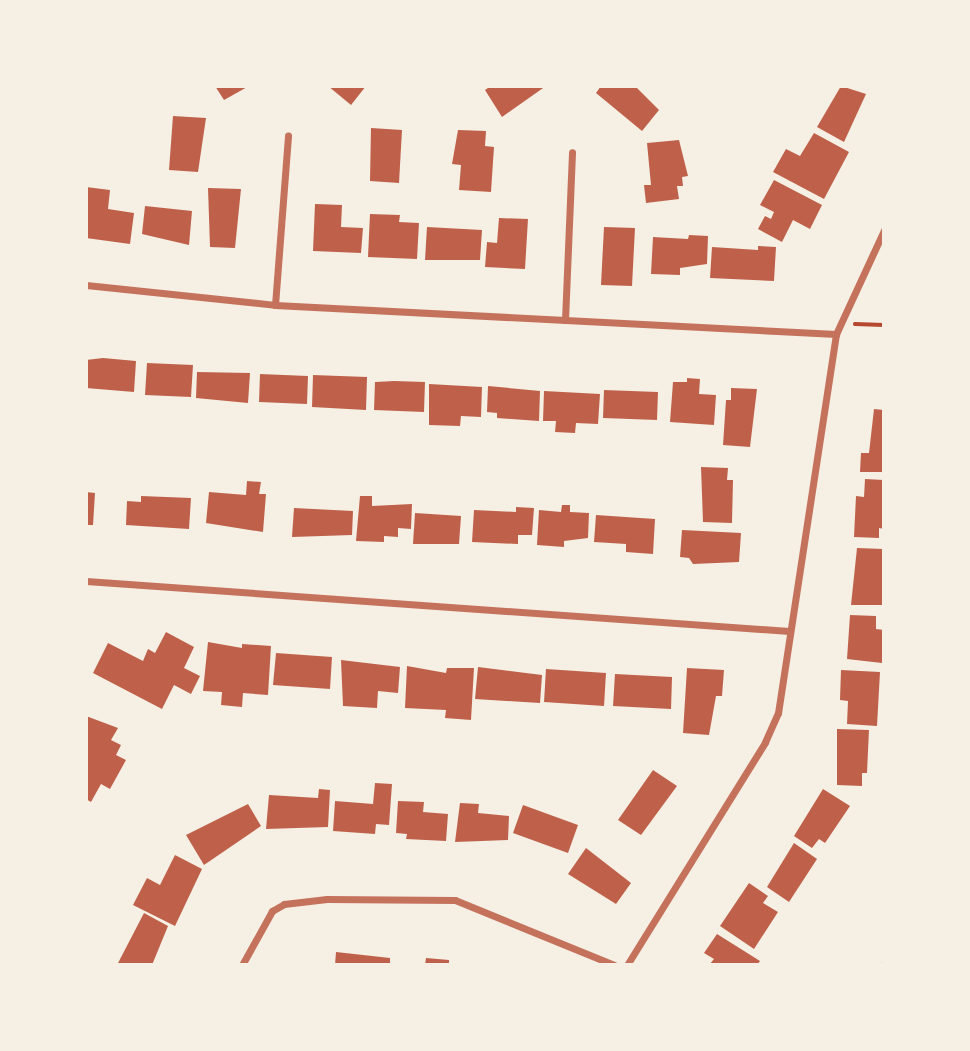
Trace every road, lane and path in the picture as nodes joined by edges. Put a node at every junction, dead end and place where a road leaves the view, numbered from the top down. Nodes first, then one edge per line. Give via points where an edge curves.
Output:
1 (288, 135) dead end
2 (572, 152) dead end
3 (884, 230) edge
4 (86, 285) edge
5 (275, 305) junction
6 (565, 320) junction
7 (840, 323) junction
8 (884, 325) edge
9 (836, 334) junction
10 (86, 581) edge
11 (789, 631) junction
12 (242, 965) edge
13 (614, 965) edge
14 (627, 965) edge

1 - 5 street
2 - 6 street
3 - 7 street
4 - 5 street
5 - 6 street
6 - 9 street
7 - 8 path
7 - 9 street
9 - 11 street
10 - 11 street
11 - 14 street via 778,713 765,742
12 - 13 street via 272,911 284,904 327,899 455,900

